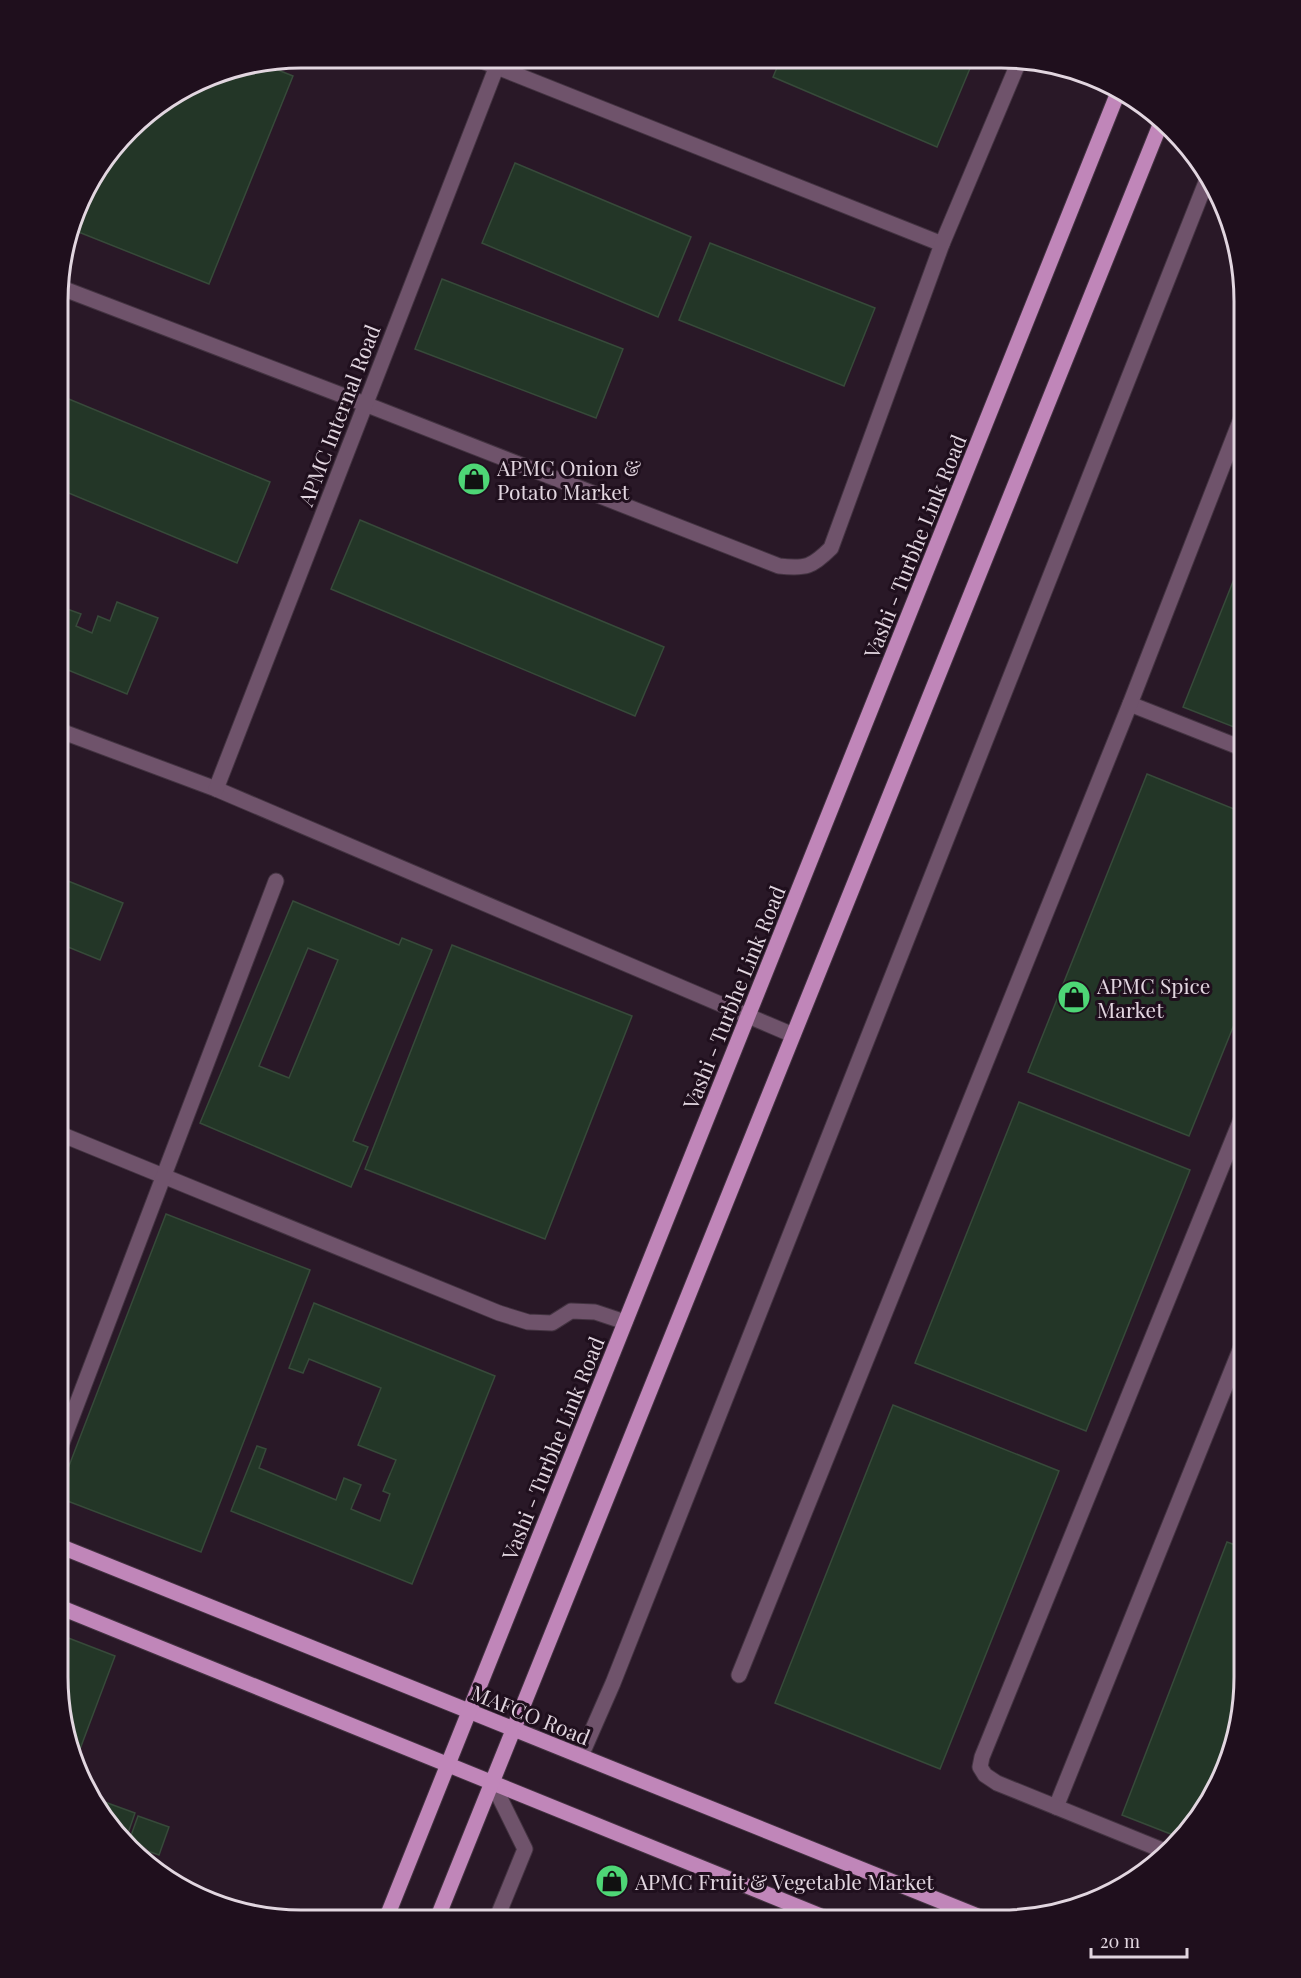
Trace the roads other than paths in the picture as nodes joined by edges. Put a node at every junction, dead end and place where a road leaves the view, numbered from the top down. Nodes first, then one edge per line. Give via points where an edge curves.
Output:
1 (496, 68) edge
2 (510, 68) edge
3 (1016, 68) edge
4 (1116, 98) edge
5 (1158, 129) edge
6 (1204, 188) edge
7 (942, 244) junction
8 (68, 290) edge
9 (365, 404) junction
10 (1234, 437) edge
11 (1130, 704) junction
12 (68, 734) edge
13 (1234, 745) edge
14 (216, 789) junction
15 (276, 881) dead end
16 (748, 1017) junction
17 (793, 1035) junction
18 (68, 1137) edge
19 (1234, 1137) edge
20 (163, 1176) junction
21 (625, 1322) junction
22 (1234, 1365) edge
23 (68, 1427) edge
24 (68, 1549) edge
25 (68, 1610) edge
26 (739, 1675) dead end
27 (469, 1712) junction
28 (513, 1729) junction
29 (581, 1756) junction
30 (448, 1765) junction
31 (492, 1782) junction
32 (1056, 1807) junction
33 (1158, 1849) edge
34 (390, 1910) edge
35 (440, 1910) edge
36 (500, 1910) edge
37 (805, 1910) edge
38 (963, 1910) edge

1 - 9 street, APMC Internal Road
2 - 7 street
3 - 7 street
4 - 16 main road, Vashi - Turbhe Link Road
5 - 17 main road
6 - 29 street
7 - 9 street via 831,548 817,562 799,568 779,566
8 - 9 street
9 - 14 street, APMC Internal Road
10 - 11 street
11 - 13 street
11 - 26 street
12 - 14 street
14 - 16 street
15 - 20 street
16 - 17 street
16 - 21 main road, Vashi - Turbhe Link Road
17 - 28 main road
18 - 20 street
19 - 32 street via 982,1757 980,1767 985,1775
20 - 21 street via 499,1313 528,1322 552,1323 572,1311 595,1312
20 - 23 street
21 - 27 main road, Vashi - Turbhe Link Road
22 - 32 street
24 - 27 main road, MAFCO Road
25 - 30 main road
27 - 28 main road, MAFCO Road
27 - 30 main road, Vashi - Turbhe Link Road
28 - 29 main road, MAFCO Road
28 - 31 main road
29 - 38 main road, MAFCO Road
30 - 31 main road
30 - 34 main road, Vashi - Turbhe Link Road
31 - 35 main road
31 - 36 street via 525,1849
31 - 37 main road
32 - 33 street

